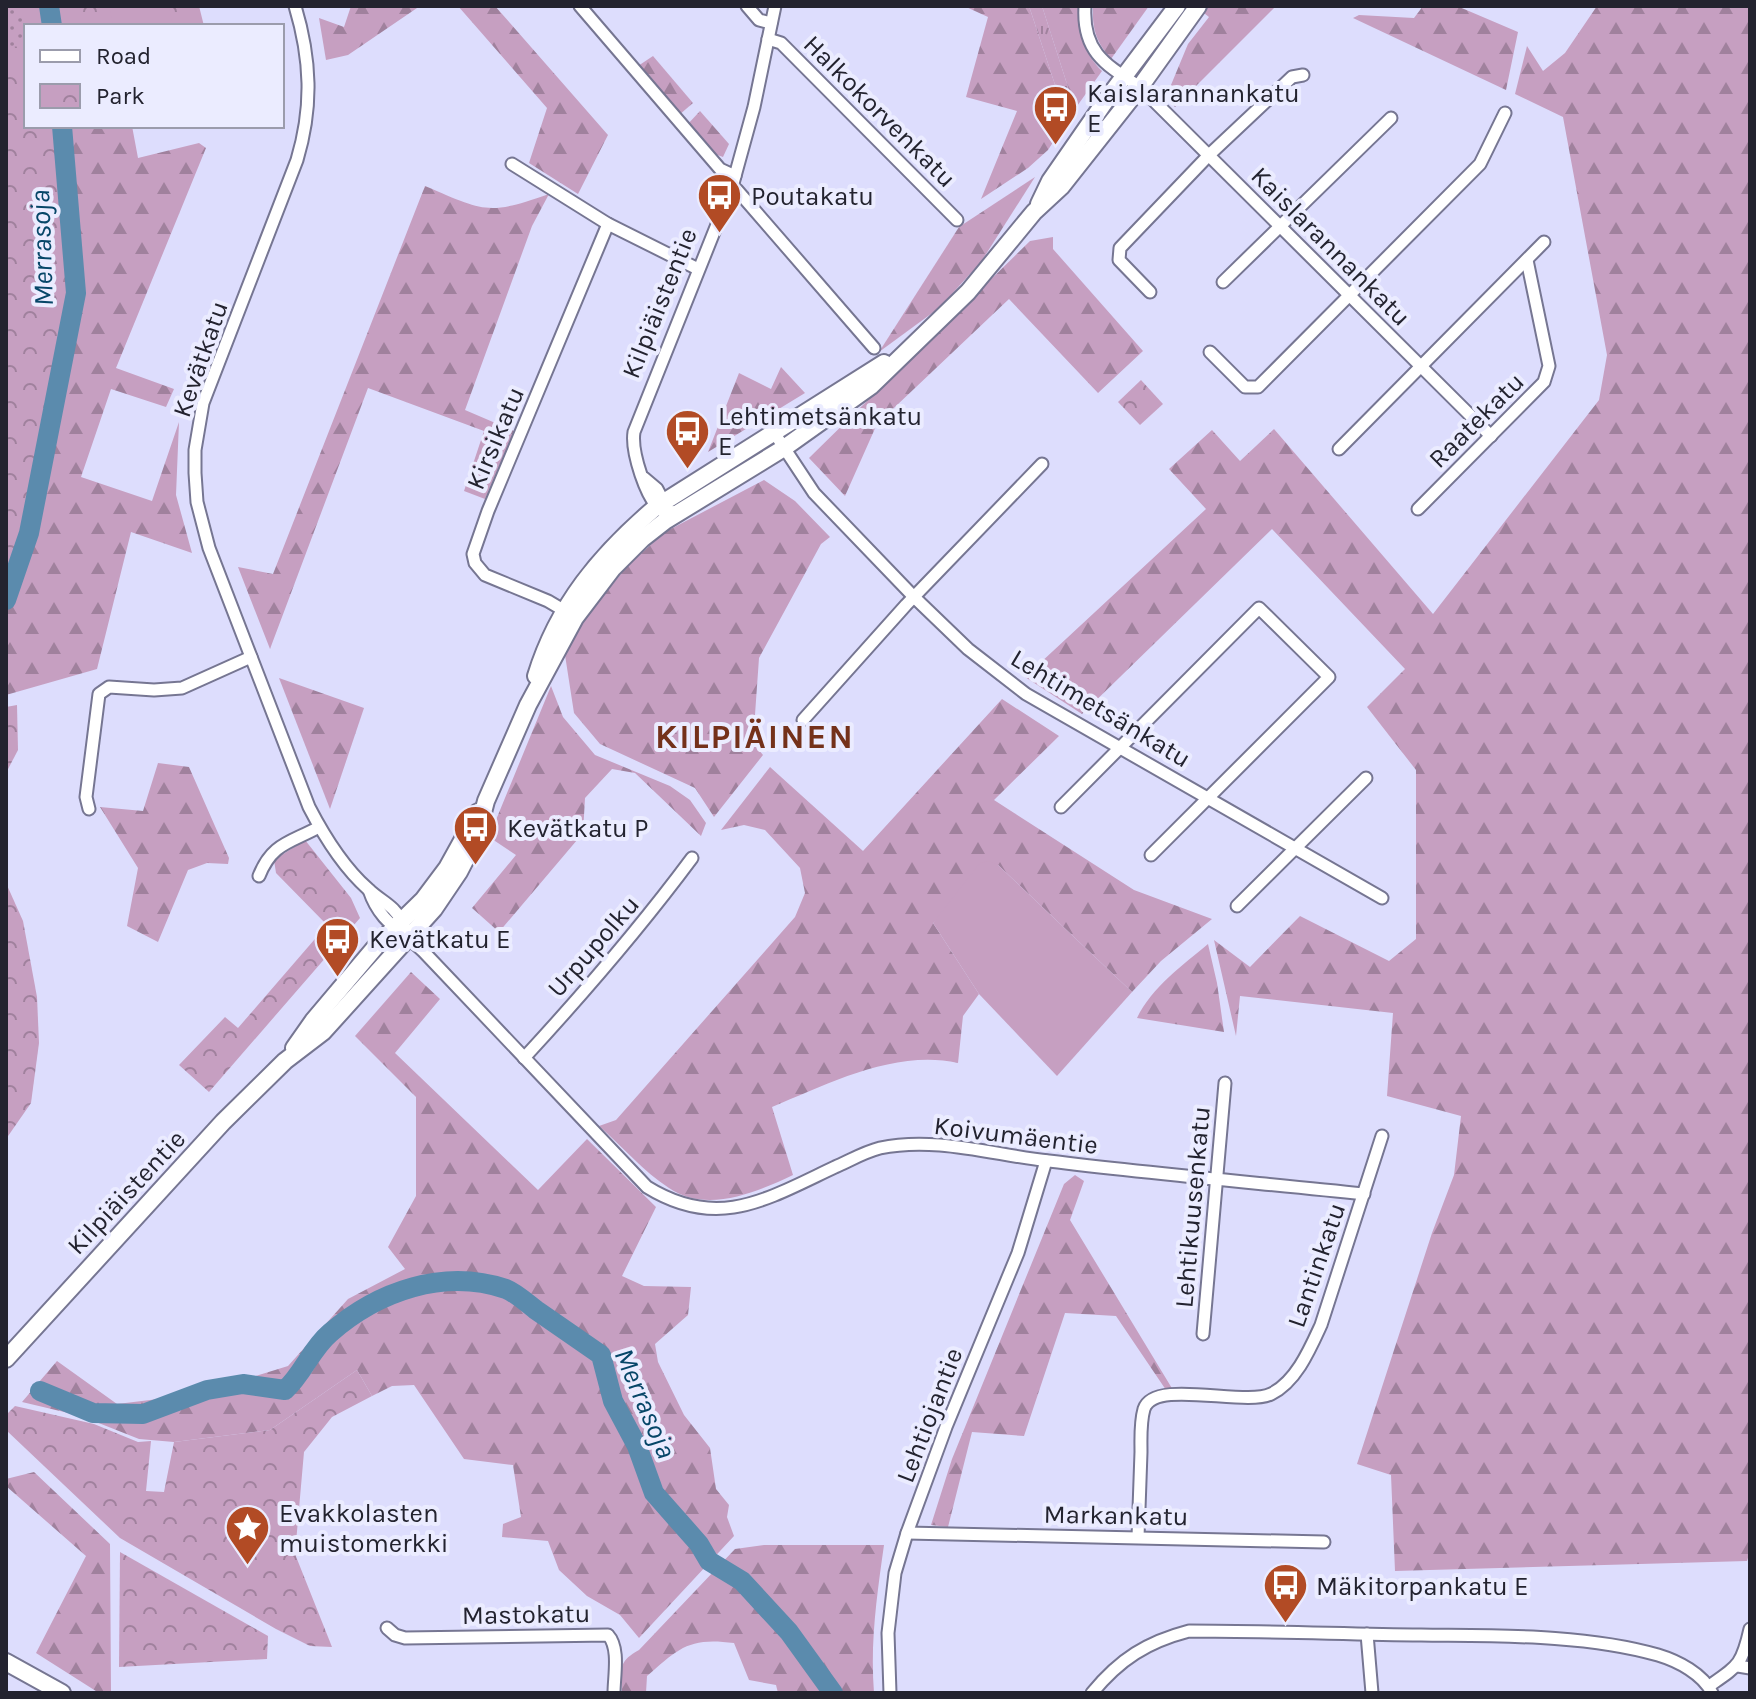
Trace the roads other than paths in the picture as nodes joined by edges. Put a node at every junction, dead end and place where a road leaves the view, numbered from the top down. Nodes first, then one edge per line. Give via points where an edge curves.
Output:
1 (295, 6) edge
2 (580, 6) edge
3 (747, 6) edge
4 (775, 6) edge
5 (1085, 6) edge
6 (1177, 6) edge
7 (1198, 6) edge
8 (771, 23) junction
9 (768, 39) junction
10 (1303, 75) dead end
11 (1124, 77) junction
12 (1140, 87) junction
13 (1505, 113) dead end
14 (1391, 118) dead end
15 (1209, 155) junction
16 (512, 164) dead end
17 (733, 182) junction
18 (1034, 212) junction
19 (957, 220) dead end
20 (608, 224) junction
21 (1280, 226) junction
22 (1544, 242) dead end
23 (1527, 260) junction
24 (698, 269) junction
25 (1223, 282) dead end
26 (1150, 292) dead end
27 (1350, 295) junction
28 (874, 348) dead end
29 (1210, 352) dead end
30 (1421, 367) junction
31 (1491, 436) junction
32 (779, 441) junction
33 (1339, 449) dead end
34 (1042, 464) dead end
35 (1418, 509) dead end
36 (666, 511) junction
37 (914, 597) junction
38 (570, 614) junction
39 (251, 657) junction
40 (803, 720) dead end
41 (1119, 747) junction
42 (1366, 778) dead end
43 (1210, 798) junction
44 (486, 801) junction
45 (1061, 807) dead end
46 (89, 809) dead end
47 (319, 827) junction
48 (1296, 849) junction
49 (1151, 855) dead end
50 (692, 858) dead end
51 (259, 876) dead end
52 (1382, 898) dead end
53 (1237, 906) dead end
54 (398, 925) junction
55 (410, 938) junction
56 (524, 1058) junction
57 (285, 1061) junction
58 (1225, 1083) dead end
59 (1382, 1136) dead end
60 (1046, 1161) junction
61 (1216, 1179) junction
62 (1364, 1194) junction
63 (1203, 1334) dead end
64 (6, 1359) edge
65 (907, 1533) junction
66 (1138, 1537) junction
67 (1324, 1542) dead end
68 (387, 1628) dead end
69 (1750, 1629) edge
70 (1367, 1634) junction
71 (6, 1662) edge
72 (1744, 1667) edge
73 (1710, 1690) edge
74 (62, 1693) edge
75 (614, 1693) edge
76 (890, 1693) edge
77 (1092, 1693) edge
78 (1372, 1693) edge

1 - 39 street, Kevätkatu via 309,77 303,138 203,403 195,450 202,529
2 - 17 street
3 - 8 street, Halkokorvenkatu via 759,20
4 - 8 street, Kilpiäistentie
5 - 11 street, Kaislarannankatu via 1091,46 1104,64
6 - 11 street
7 - 12 street
8 - 9 street, Kilpiäistentie
9 - 17 street, Kilpiäistentie
9 - 19 street, Halkokorvenkatu via 781,43
10 - 15 street via 1292,77
11 - 12 street, Kaislarannankatu
11 - 18 street
12 - 15 street, Kaislarannankatu
12 - 18 street via 1061,187
13 - 27 street via 1480,164
14 - 21 street
15 - 21 street, Kaislarannankatu
15 - 26 street via 1120,248 1119,260
16 - 20 street
17 - 24 street, Kilpiäistentie
17 - 28 street
18 - 32 street via 968,292 914,344
20 - 24 street
20 - 38 street, Kirsikatu via 473,554 485,575
21 - 25 street
21 - 27 street, Kaislarannankatu
22 - 23 street
23 - 30 street
23 - 31 street, Raatekatu via 1549,366 1544,382
24 - 36 street, Kilpiäistentie via 634,432 634,454
27 - 29 street via 1258,387 1245,387
27 - 30 street, Kaislarannankatu
30 - 31 street, Kaislarannankatu
30 - 33 street
31 - 35 street, Raatekatu
32 - 36 street
32 - 37 street, Lehtimetsänkatu via 814,493
34 - 37 street
36 - 38 street, Kilpiäistentie via 601,558
37 - 40 street
37 - 41 street, Lehtimetsänkatu via 1026,694
38 - 44 street, Kilpiäistentie via 543,654 528,705
39 - 46 street via 182,688 109,687 99,694 86,797
39 - 47 street, Kevätkatu
41 - 43 street, Lehtimetsänkatu
41 - 43 street via 1259,608 1329,677
41 - 45 street
42 - 48 street
43 - 48 street, Lehtimetsänkatu
43 - 49 street
44 - 54 street, Kilpiäistentie via 447,868
44 - 55 street, Kilpiäistentie via 476,839 459,872
47 - 51 street via 278,847 266,858
47 - 54 street, Kevätkatu via 369,890 385,900
48 - 52 street, Lehtimetsänkatu
48 - 53 street
50 - 56 street, Urpupolku
54 - 55 street, Kevätkatu
54 - 57 street, Kilpiäistentie via 313,1021
55 - 56 street, Kevätkatu
55 - 57 street, Kilpiäistentie via 323,1032
56 - 60 street, Koivumäentie via 647,1187 671,1202 700,1209 766,1200 880,1148 938,1144
57 - 64 street, Kilpiäistentie
58 - 61 street, Lehtikuusenkatu
59 - 62 street, Lantinkatu
60 - 61 street, Koivumäentie
60 - 65 street, Lehtiojantie via 1018,1253
61 - 62 street, Koivumäentie
61 - 63 street, Lehtikuusenkatu
62 - 66 street, Lantinkatu via 1321,1325 1291,1377 1269,1395 1195,1394 1152,1399 1145,1407
65 - 66 street, Markankatu
65 - 76 street, Lehtiojantie via 895,1573 888,1633
66 - 67 street, Markankatu
68 - 75 street, Mastokatu via 405,1638 608,1635 613,1642
69 - 72 street
70 - 73 street via 1591,1643 1659,1655 1686,1667
70 - 77 street via 1189,1631 1159,1639 1131,1655
70 - 78 street
71 - 74 street
72 - 73 street

